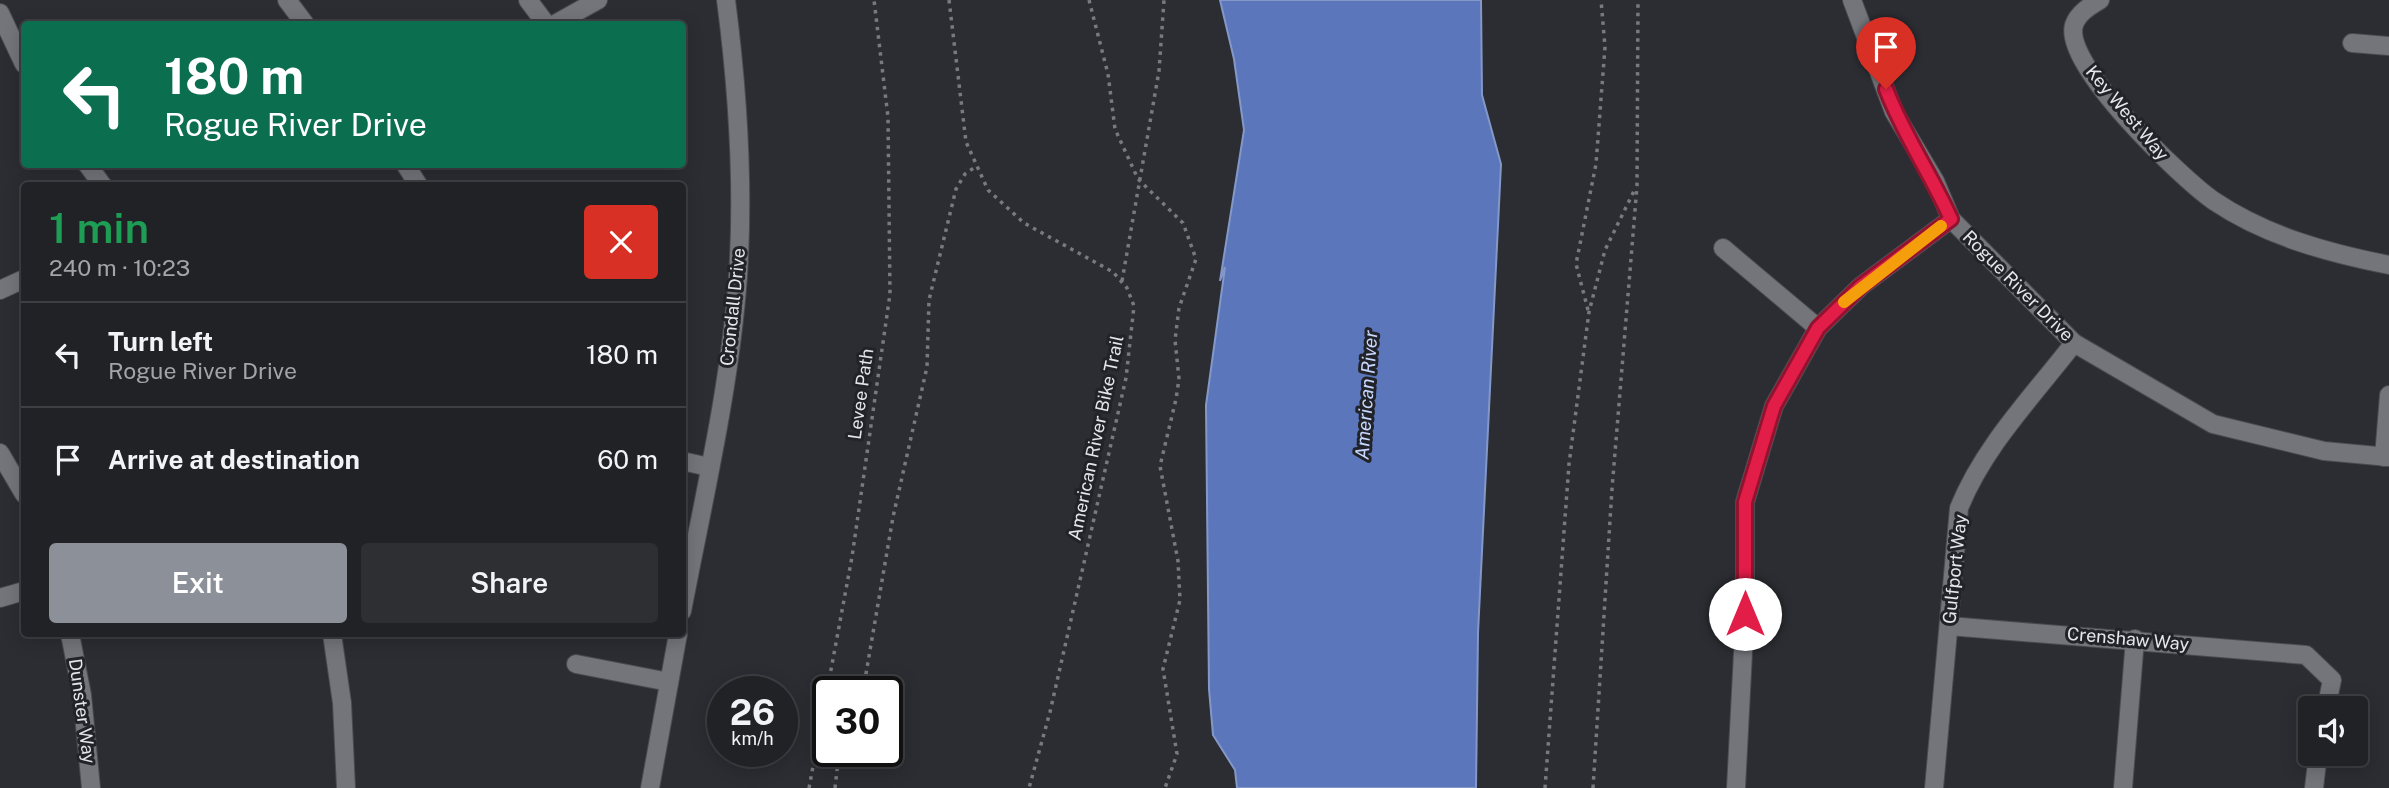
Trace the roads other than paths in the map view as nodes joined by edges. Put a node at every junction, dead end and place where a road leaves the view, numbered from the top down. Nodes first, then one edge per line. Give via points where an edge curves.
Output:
1 (287, 0) edge
2 (528, 0) edge
3 (598, 0) edge
4 (726, 0) edge
5 (1852, 0) edge
6 (2100, 0) edge
7 (0, 13) edge
8 (303, 21) edge
9 (544, 21) edge
10 (560, 21) edge
11 (2351, 43) dead end
12 (2389, 46) edge
13 (21, 58) edge
14 (1951, 219) junction
15 (1723, 248) dead end
16 (2389, 265) edge
17 (21, 280) edge
18 (0, 290) edge
19 (1818, 328) junction
20 (2074, 343) junction
21 (2389, 394) edge
22 (0, 453) edge
23 (2386, 457) edge
24 (686, 462) edge
25 (709, 467) junction
26 (21, 489) edge
27 (686, 590) edge
28 (21, 592) edge
29 (0, 598) edge
30 (1949, 626) junction
31 (71, 637) edge
32 (332, 637) edge
33 (678, 637) edge
34 (2135, 639) junction
35 (576, 664) dead end
36 (670, 682) junction
37 (2329, 696) edge
38 (2317, 766) edge
39 (91, 788) edge
40 (346, 788) edge
41 (650, 788) edge
42 (1736, 788) edge
43 (1934, 788) edge
44 (2123, 788) edge
45 (2314, 788) edge

1 - 8 street
2 - 9 street
3 - 10 street
4 - 25 street, Crondall Drive via 736,75 741,217 729,358
5 - 14 street, Rogue River Drive via 1894,112 1935,181
6 - 16 street, Key West Way via 2085,9 2073,26 2076,52 2159,156 2215,201 2281,235 2329,253
7 - 13 street
11 - 12 street
14 - 19 street via 1861,286
14 - 20 street, Rogue River Drive
15 - 19 street
17 - 18 street
19 - 42 street via 1774,406 1745,502 1745,614
20 - 23 street, Rogue River Drive via 2213,424 2324,451
20 - 30 street, Gulfport Way via 1970,481 1959,508
21 - 23 street
22 - 26 street
24 - 25 street
25 - 27 street, Crondall Drive
28 - 29 street
30 - 34 street, Crenshaw Way
30 - 43 street, Gulfport Way
31 - 39 street, Dunster Way via 82,695
32 - 40 street via 342,703
33 - 36 street
34 - 37 street, Crenshaw Way via 2306,655 2332,680
34 - 44 street
35 - 36 street
36 - 41 street
38 - 45 street

